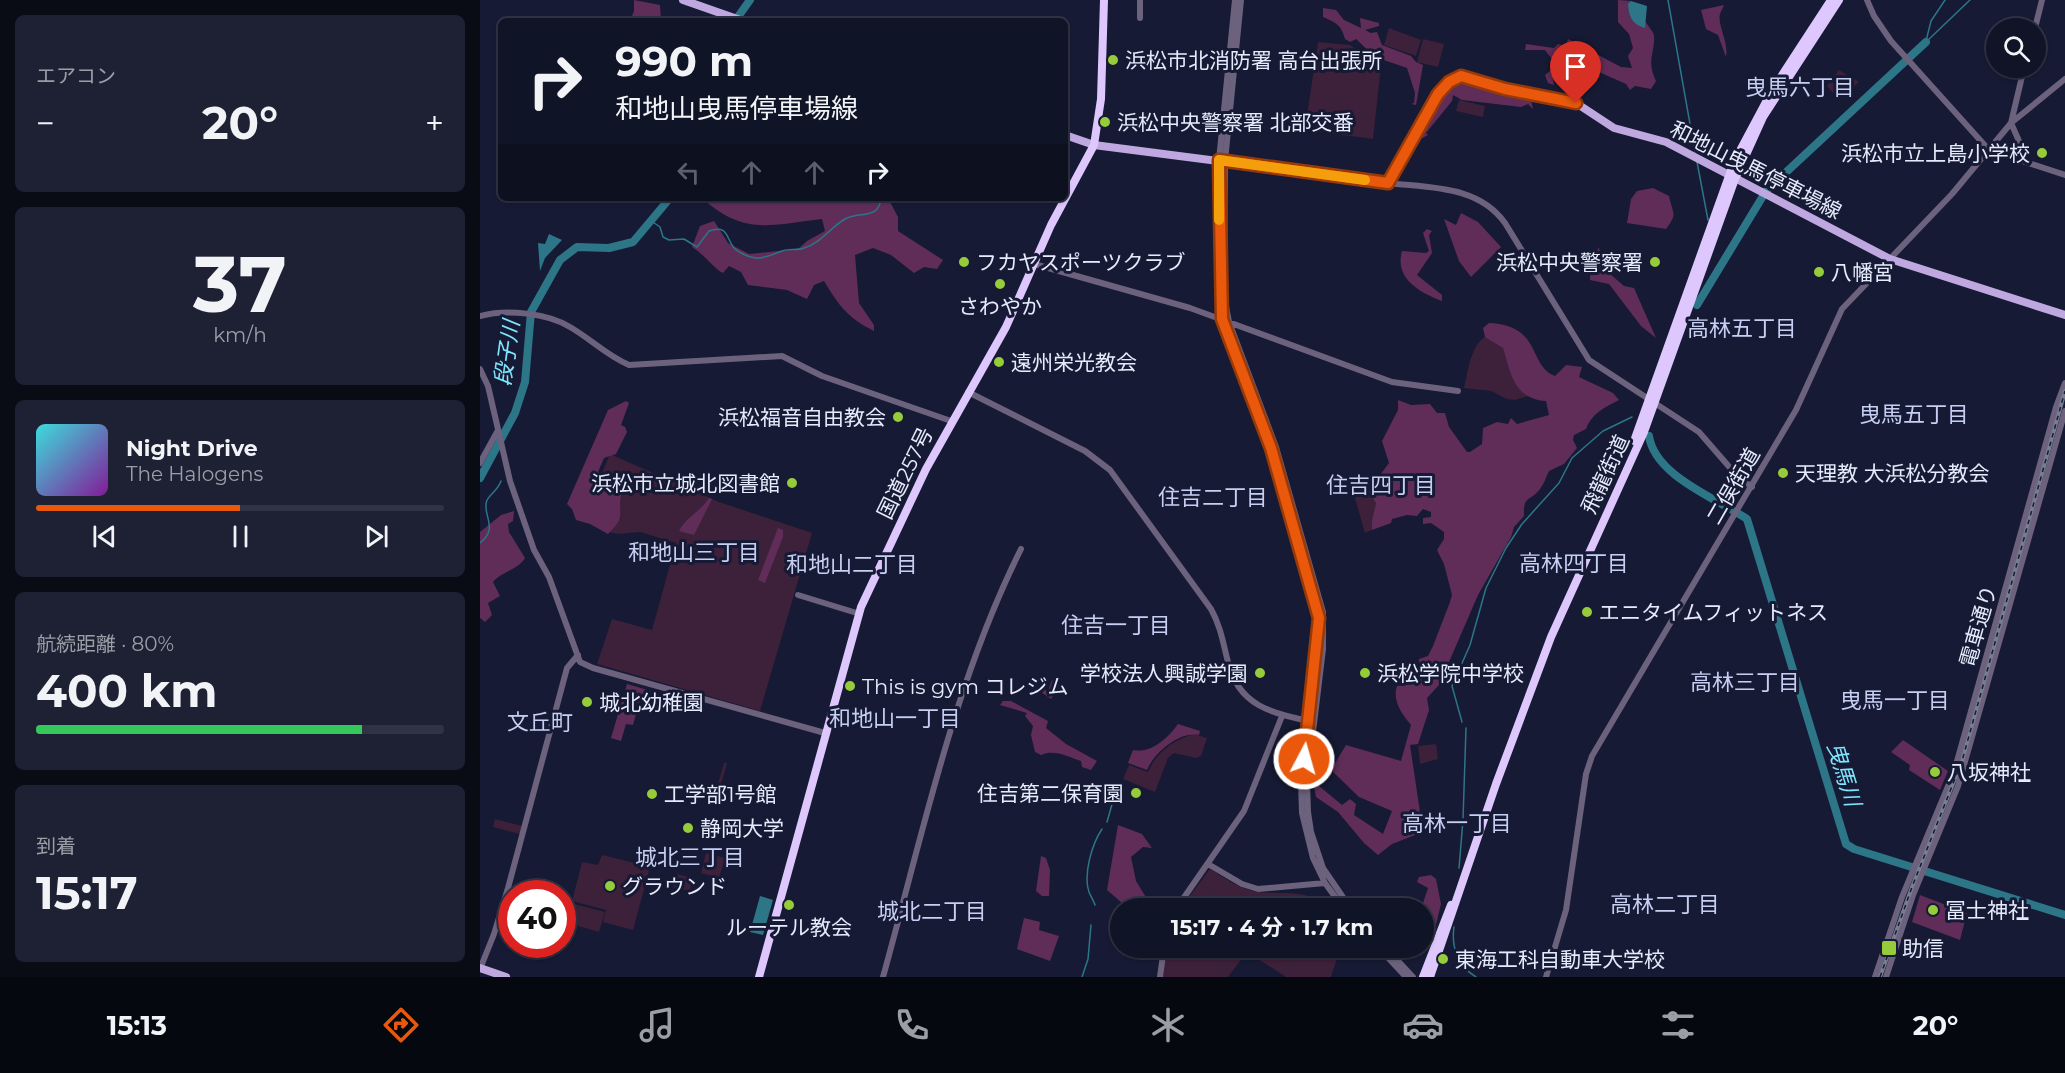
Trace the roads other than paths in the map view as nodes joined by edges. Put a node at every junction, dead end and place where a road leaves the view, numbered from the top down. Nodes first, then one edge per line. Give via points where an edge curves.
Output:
1 (683, 0) edge
2 (1104, 0) edge
3 (1140, 0) edge
4 (1235, 0) edge
5 (1241, 0) edge
6 (1831, 0) edge
7 (1839, 0) edge
8 (1867, 0) edge
9 (2042, 0) edge
10 (734, 18) edge
11 (1140, 18) dead end
12 (2038, 18) edge
13 (2023, 78) edge
14 (2065, 79) edge
15 (2012, 123) junction
16 (1068, 136) edge
17 (1094, 145) junction
18 (1989, 150) junction
19 (2016, 159) junction
20 (1222, 160) junction
21 (2065, 175) edge
22 (1732, 176) junction
23 (1388, 183) junction
24 (1068, 197) edge
25 (1066, 201) edge
26 (1890, 259) junction
27 (1034, 264) junction
28 (2065, 315) edge
29 (480, 316) edge
30 (1226, 320) junction
31 (480, 369) edge
32 (2065, 382) edge
33 (1458, 391) dead end
34 (968, 392) junction
35 (1652, 400) junction
36 (2065, 411) edge
37 (951, 421) junction
38 (498, 433) junction
39 (480, 463) edge
40 (1752, 487) junction
41 (1021, 549) dead end
42 (798, 595) dead end
43 (860, 614) junction
44 (578, 655) junction
45 (1282, 716) junction
46 (1311, 721) junction
47 (825, 733) junction
48 (1208, 864) junction
49 (1325, 883) junction
50 (1184, 898) edge
51 (1336, 898) edge
52 (1343, 898) edge
53 (1163, 958) edge
54 (1388, 958) edge
55 (1395, 958) edge
56 (480, 968) edge
57 (506, 977) edge
58 (759, 977) edge
59 (883, 977) edge
60 (1160, 977) edge
61 (1406, 977) edge
62 (1413, 977) edge
63 (1423, 977) edge
64 (1430, 977) edge
65 (1546, 977) edge
66 (1875, 977) edge
67 (1886, 977) edge

1 - 10 main road
2 - 17 highway, 国道257号 via 1101,99
3 - 11 street
4 - 20 street
5 - 20 street
6 - 22 highway, 飛龍街道 via 1761,110
7 - 22 highway, 飛龍街道 via 1763,117
8 - 18 street via 1874,16 1907,60
9 - 12 street
13 - 15 street
14 - 15 street, 二俣街道
15 - 18 street, 二俣街道
15 - 19 street via 2019,141
16 - 17 main road
17 - 20 main road
17 - 24 highway, 国道257号
18 - 19 street
18 - 26 street, 二俣街道
19 - 21 street
20 - 23 main road
20 - 30 street
22 - 23 main road, 和地山曳馬停車場線 via 1666,142 1614,128 1576,103 1461,76 1438,94
22 - 26 main road, 和地山曳馬停車場線
22 - 35 highway, 飛龍街道
23 - 35 street via 1458,192 1491,207 1505,223 1589,360
25 - 27 highway, 国道257号
26 - 28 main road, 和地山曳馬停車場線
26 - 40 street, 二俣街道 via 1842,309 1804,395
27 - 30 street
27 - 34 highway, 国道257号 via 1006,327
29 - 37 street via 526,315 564,324 628,365 782,356 822,376
30 - 33 street via 1392,382
30 - 46 street via 1276,447 1323,612 1323,649
31 - 38 street via 488,386
32 - 66 street, 電車通り via 1954,772
34 - 37 highway, 国道257号
34 - 45 street via 1085,451 1110,470 1219,624 1232,675 1240,690 1259,708
35 - 40 street via 1699,432 1738,477
35 - 63 highway, 飛龍街道 via 1557,613
35 - 64 highway, 飛龍街道 via 1644,432 1551,637
36 - 67 street, 電車通り via 1958,786 1922,871
37 - 43 highway, 国道257号
38 - 39 street
38 - 44 street via 534,550 549,577
40 - 65 street, 二俣街道 via 1592,756 1566,910
41 - 59 street via 989,616 963,693
42 - 43 street
43 - 47 highway, 国道257号
44 - 47 street via 583,665
44 - 56 street via 567,668 508,888
45 - 46 street
45 - 48 street via 1244,811
46 - 49 street via 1301,782 1302,813 1305,834
46 - 52 street via 1306,795 1311,832 1327,874
47 - 58 highway, 国道257号
48 - 49 street via 1258,889
48 - 50 street
49 - 51 street
53 - 60 street
54 - 61 street
55 - 62 street
56 - 57 main road

